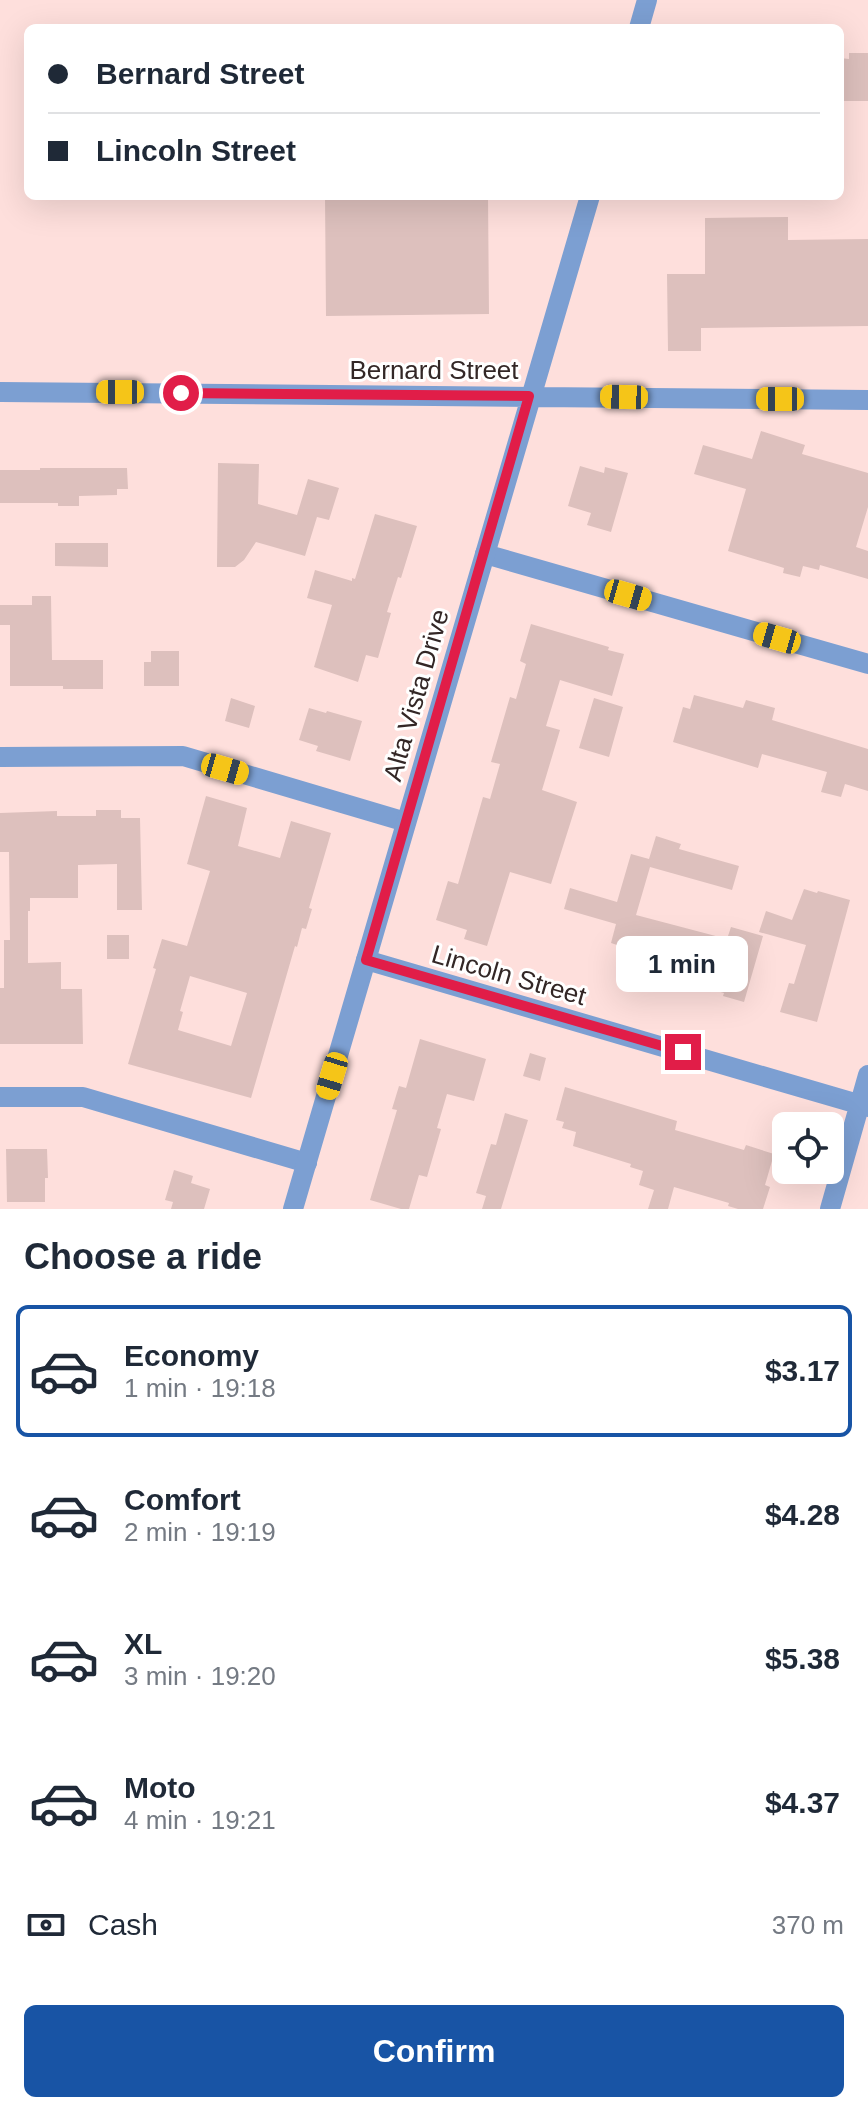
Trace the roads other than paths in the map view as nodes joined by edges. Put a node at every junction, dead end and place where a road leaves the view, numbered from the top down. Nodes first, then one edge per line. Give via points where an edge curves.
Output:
1 (647, 0) edge
2 (640, 24) edge
3 (589, 200) edge
4 (0, 392) edge
5 (529, 396) junction
6 (868, 400) edge
7 (485, 554) junction
8 (868, 664) edge
9 (0, 757) edge
10 (406, 822) junction
11 (366, 960) junction
12 (868, 1075) edge
13 (0, 1097) edge
14 (864, 1106) edge
15 (307, 1163) junction
16 (293, 1209) edge
17 (830, 1209) edge

1 - 2 street
3 - 5 street, Alta Vista Drive
4 - 5 street, Bernard Street
5 - 6 street, Bernard Street
5 - 7 street, Alta Vista Drive
7 - 8 street
7 - 10 street, Alta Vista Drive
9 - 10 street via 183,756
10 - 11 street, Alta Vista Drive
11 - 14 street, Lincoln Street
11 - 15 street, Alta Vista Drive
12 - 14 street
13 - 15 street via 83,1097
14 - 17 street
15 - 16 street, Alta Vista Drive

